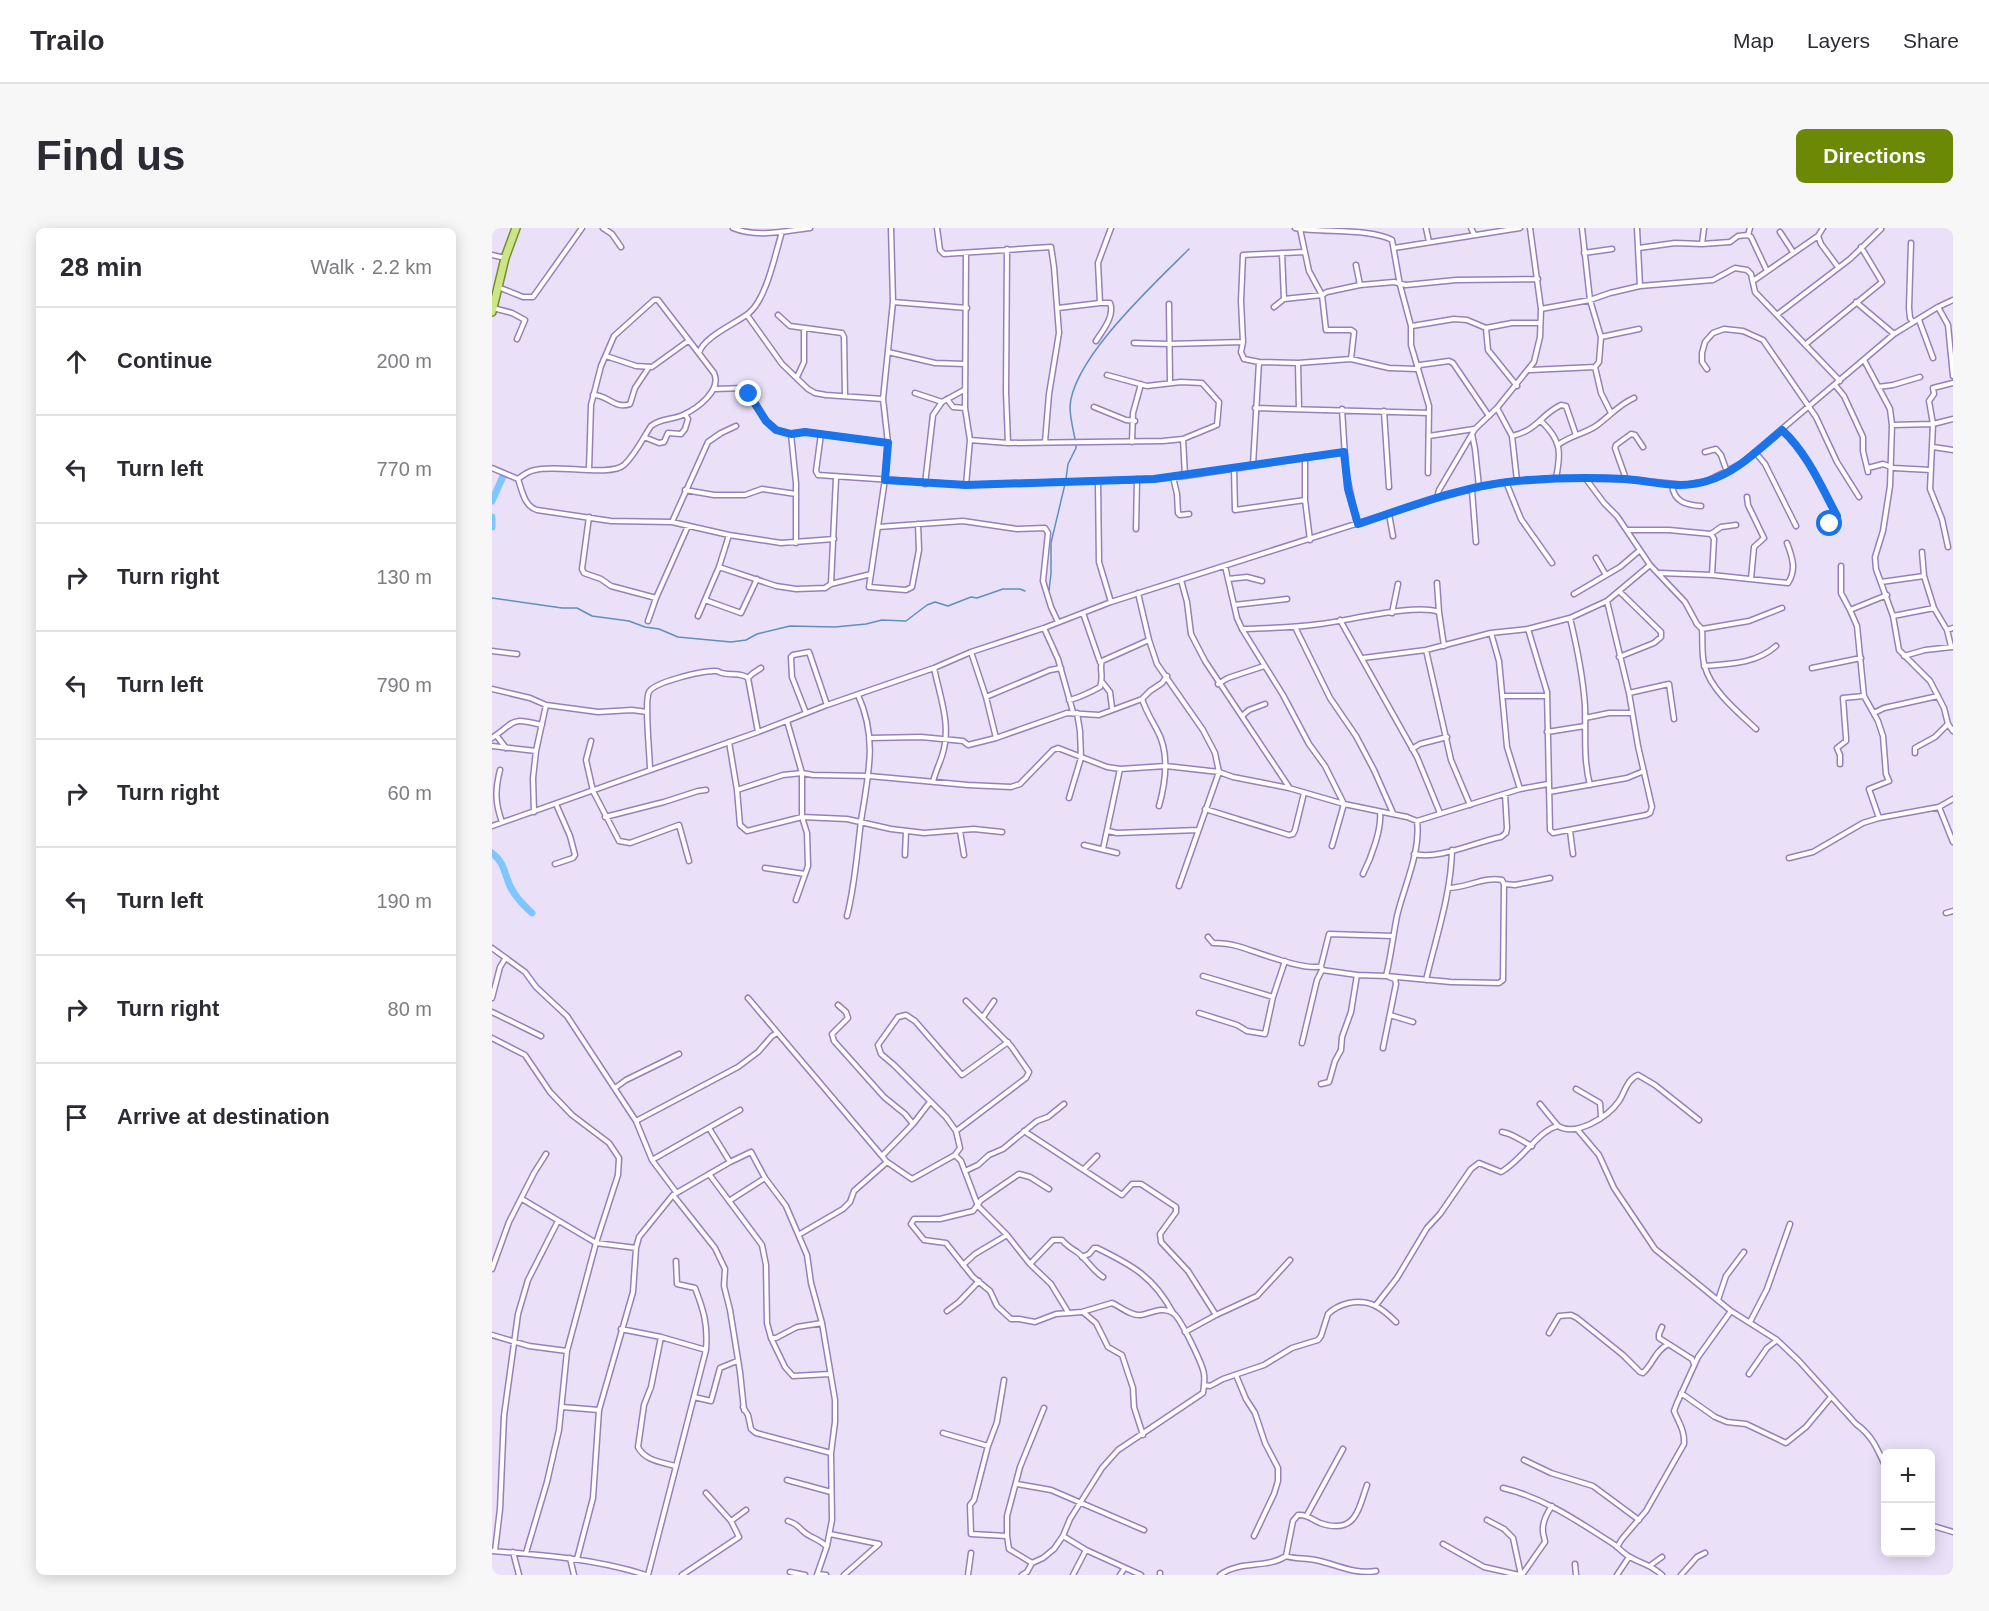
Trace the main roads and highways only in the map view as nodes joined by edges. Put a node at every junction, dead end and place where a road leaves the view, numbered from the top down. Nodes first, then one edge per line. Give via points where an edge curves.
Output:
1 (516, 228) edge
2 (492, 310) edge

1 - 2 main road

